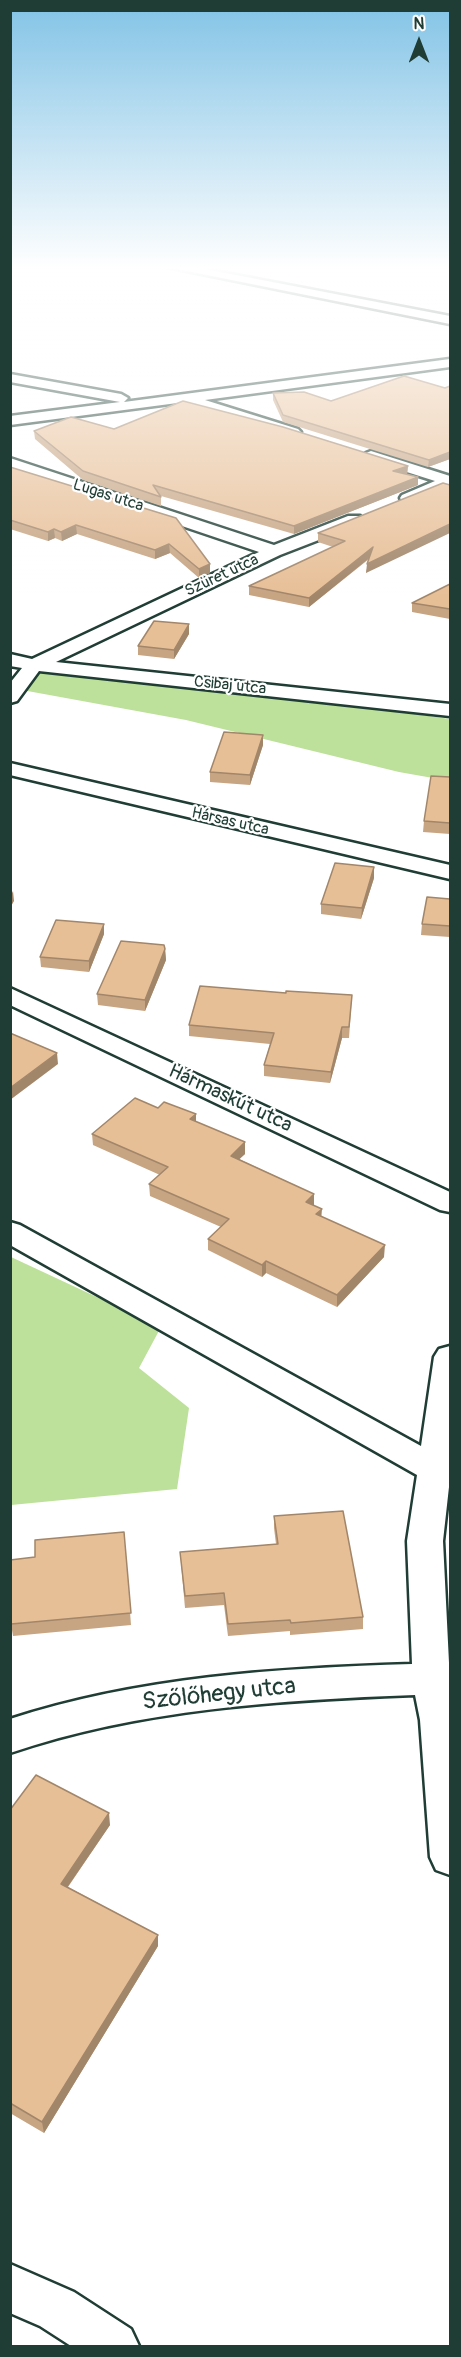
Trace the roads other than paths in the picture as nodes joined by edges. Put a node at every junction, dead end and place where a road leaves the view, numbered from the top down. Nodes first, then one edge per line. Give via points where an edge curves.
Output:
1 (348, 376) edge
2 (10, 378) edge
3 (183, 397) junction
4 (146, 402) junction
5 (10, 421) edge
6 (306, 436) edge
7 (361, 453) edge
8 (10, 463) edge
9 (450, 481) edge
10 (395, 503) edge
11 (373, 512) edge
12 (274, 551) junction
13 (10, 660) edge
14 (34, 665) junction
15 (10, 697) edge
16 (450, 710) edge
17 (10, 769) edge
18 (450, 872) edge
19 (10, 995) edge
20 (450, 1203) edge
21 (10, 1232) edge
22 (450, 1357) edge
23 (436, 1470) junction
24 (431, 1679) junction
25 (445, 1720) edge
26 (10, 1736) edge
27 (450, 1857) edge
28 (10, 2288) edge
29 (114, 2346) edge

1 - 3 street
2 - 4 street
3 - 4 street
3 - 6 street
4 - 5 street
7 - 9 street
8 - 12 street, Lugas utca
9 - 10 street
11 - 12 street, Szüret utca
12 - 14 street, Szüret utca
13 - 14 street, Csibaj utca
14 - 15 street, Szüret utca
14 - 16 street, Csibaj utca
17 - 18 street, Hársas utca
19 - 20 street, Hármaskút utca
21 - 23 street
22 - 23 street
23 - 24 street via 425,1541
24 - 25 street
24 - 26 street, Szőlőhegy utca via 340,1682 125,1705 46,1723
25 - 27 street
28 - 29 street via 57,2309

